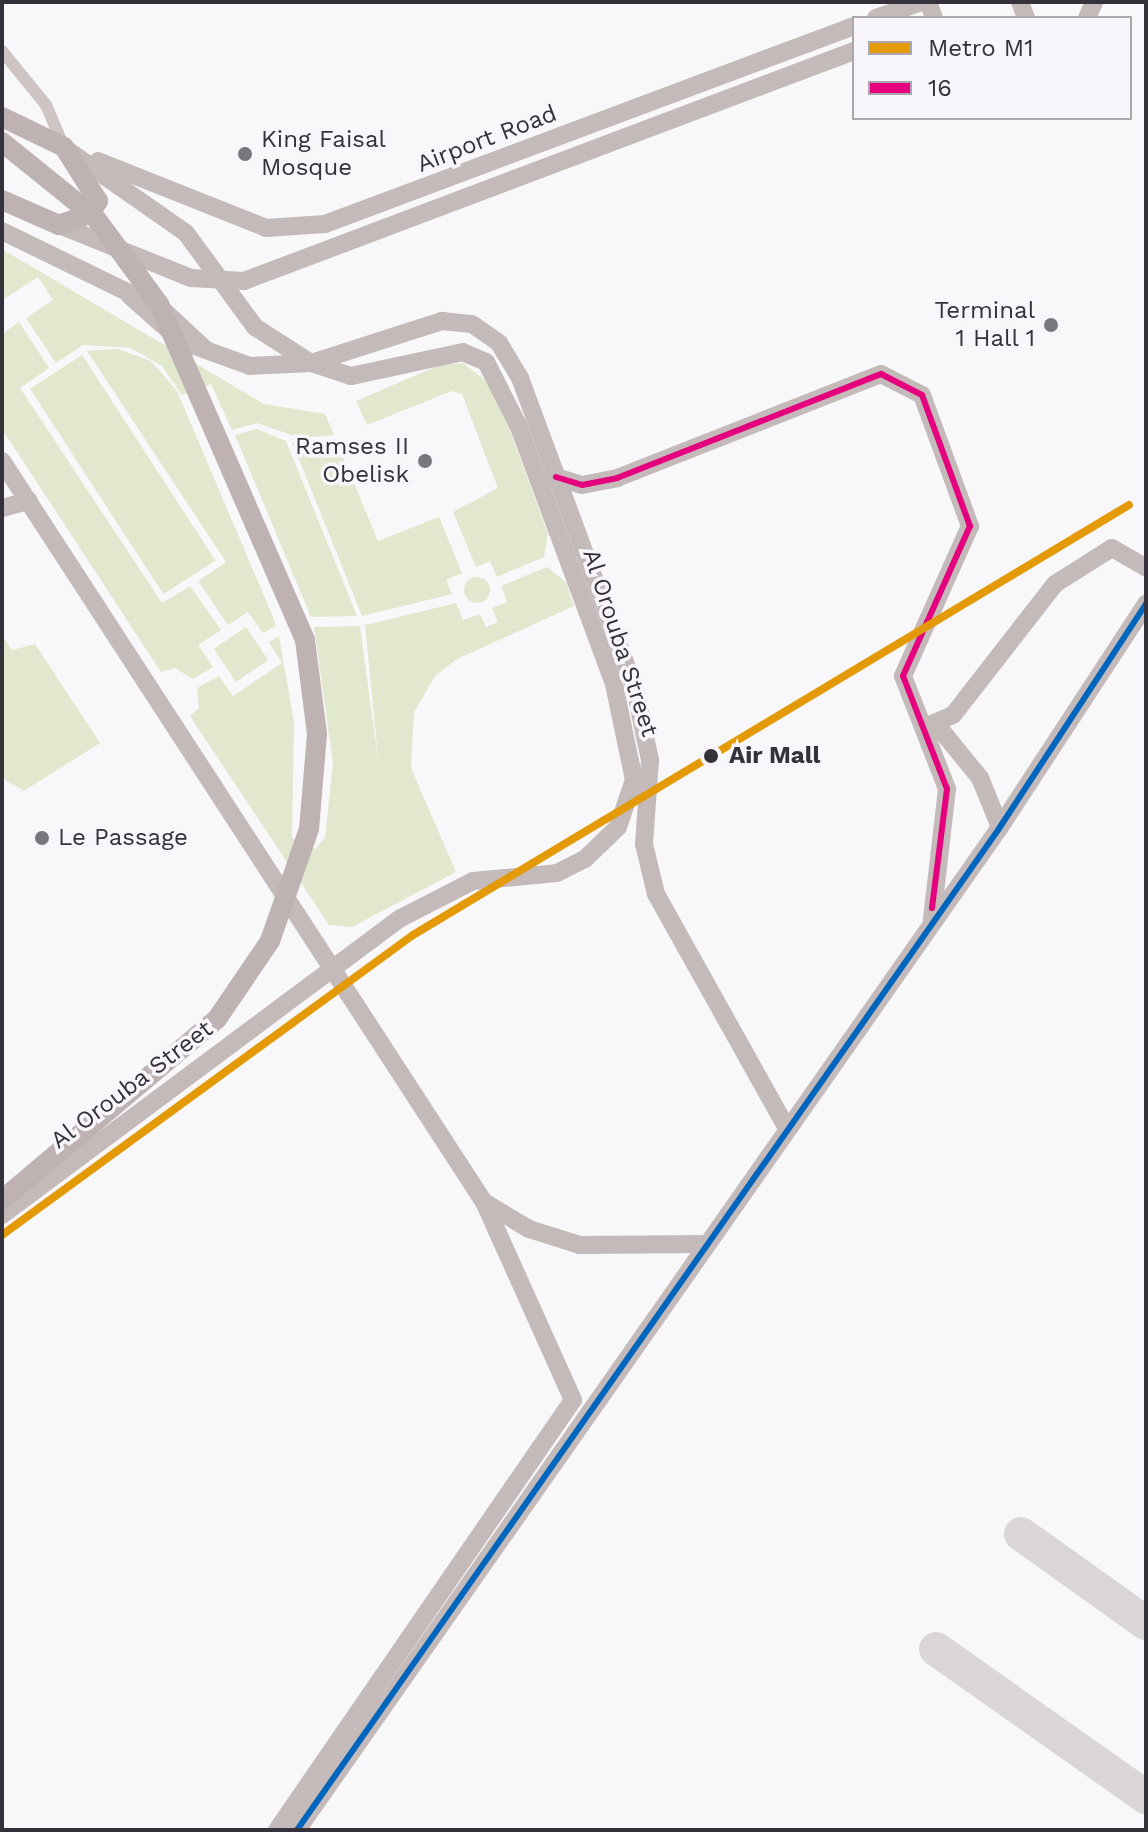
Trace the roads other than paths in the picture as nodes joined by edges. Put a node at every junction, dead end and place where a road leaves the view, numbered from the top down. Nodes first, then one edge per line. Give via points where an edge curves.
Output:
1 (921, 2) edge
2 (882, 16) edge
3 (852, 27) edge
4 (831, 34) junction
5 (2, 51) edge
6 (846, 54) edge
7 (2, 117) edge
8 (2, 142) edge
9 (64, 147) junction
10 (449, 182) junction
11 (2, 200) edge
12 (456, 203) junction
13 (383, 207) junction
14 (59, 225) junction
15 (392, 229) junction
16 (2, 231) edge
17 (226, 283) junction
18 (311, 363) junction
19 (2, 461) edge
20 (556, 477) junction
21 (29, 501) junction
22 (2, 508) edge
23 (1146, 568) edge
24 (1146, 604) edge
25 (931, 725) junction
26 (1000, 827) junction
27 (932, 919) junction
28 (334, 964) junction
29 (785, 1125) junction
30 (2, 1200) edge
31 (484, 1202) junction
32 (2, 1215) edge
33 (707, 1244) junction
34 (573, 1400) junction
35 (593, 1405) junction
36 (544, 1463) junction
37 (286, 1829) edge

1 - 2 street
3 - 4 street, Airport Road
4 - 6 street
4 - 10 street, Airport Road
5 - 9 street via 46,105
6 - 12 street, Airport Road
7 - 9 main road, Airport Road
8 - 30 main road, bridge via 95,217 159,304 305,640 317,746 304,852 270,941 217,1019
9 - 13 street, Airport Road via 266,228 325,224
9 - 14 main road via 98,201 89,214
9 - 17 street, Al Orouba Street via 176,224
10 - 12 street
10 - 13 street, Airport Road
11 - 14 main road, Airport Road
12 - 15 street, Airport Road
13 - 15 street
14 - 17 street, Airport Road via 172,272
15 - 17 street, Airport Road
16 - 18 street via 130,296 167,331 210,355 274,369
17 - 18 street, Al Orouba Street via 255,327
18 - 20 street, Al Orouba Street via 425,325 472,324 512,361
18 - 28 street, Al Orouba Street via 370,376 463,352 497,375 614,684 634,770 624,816 585,859 557,873 457,886
19 - 21 street
20 - 25 street via 582,485 617,478 881,374 912,387 934,415 970,516 963,555 904,664 907,691
20 - 29 street, Al Orouba Street via 643,718 651,781 644,844 656,894
21 - 22 street
21 - 28 street
23 - 25 street via 1112,548 1055,584 1018,622 960,706
24 - 26 street
25 - 26 street via 980,778
25 - 27 street via 948,804
26 - 27 street
27 - 29 street
28 - 31 street
28 - 32 street, Al Orouba Street
29 - 33 street
31 - 33 street via 529,1229 580,1245
31 - 34 street
33 - 35 street
34 - 35 street
34 - 36 street
35 - 36 street
36 - 37 street

